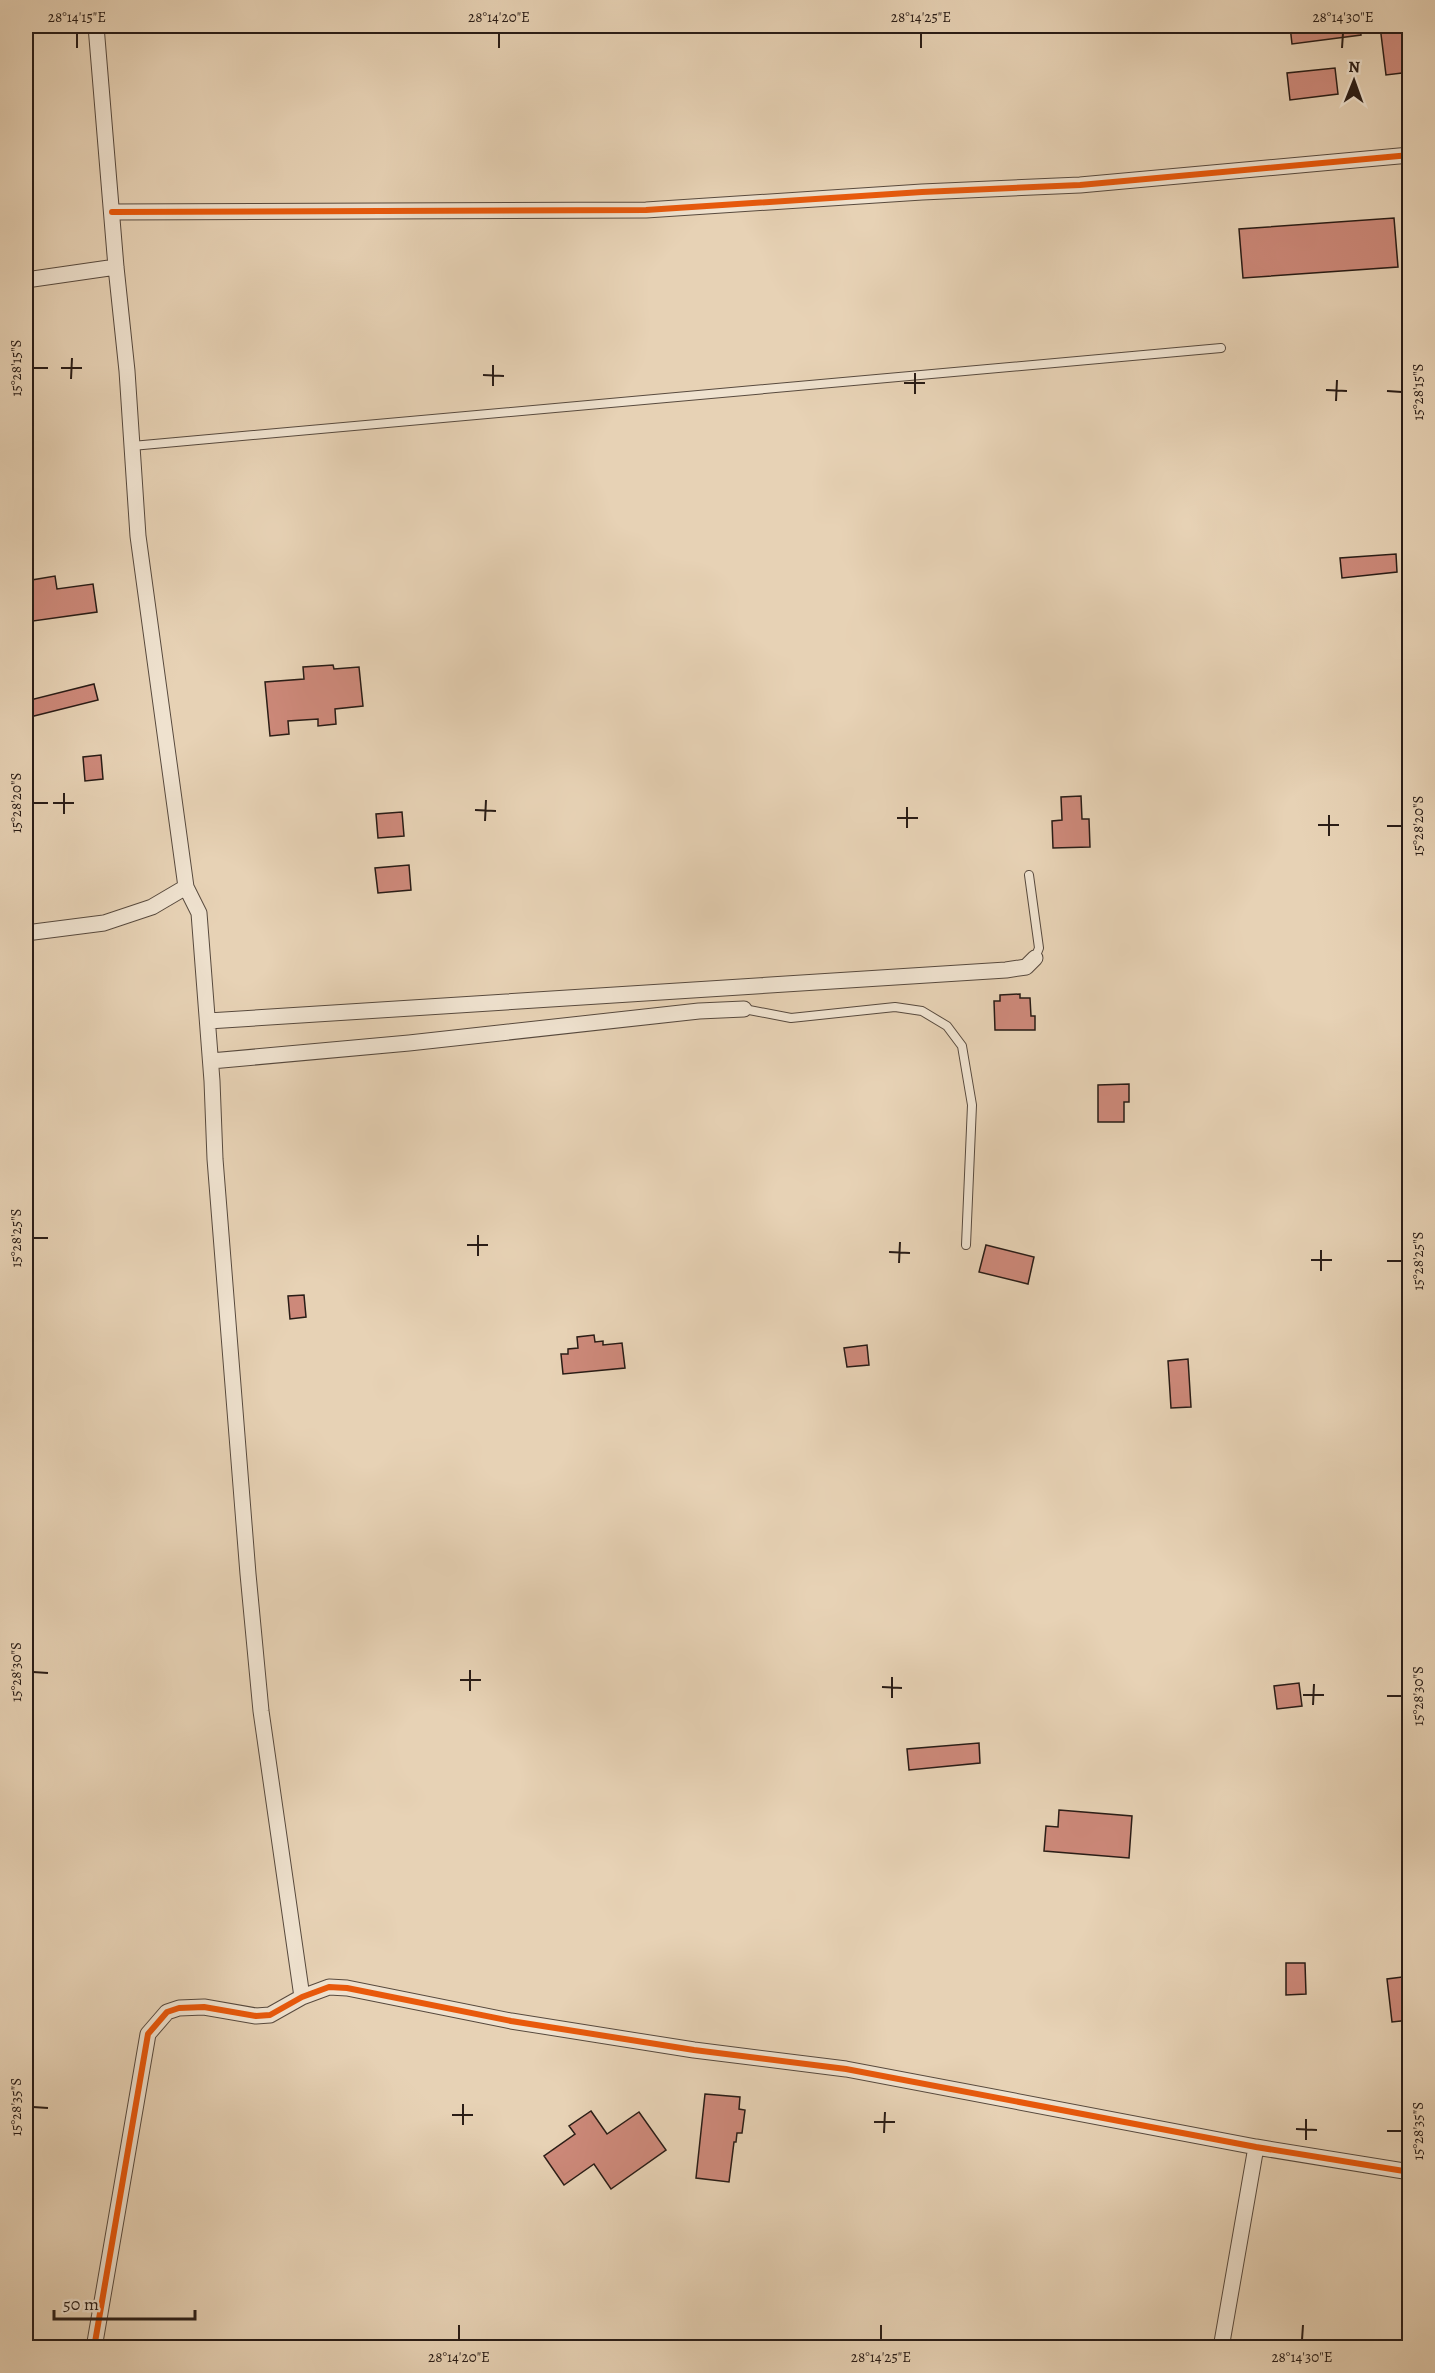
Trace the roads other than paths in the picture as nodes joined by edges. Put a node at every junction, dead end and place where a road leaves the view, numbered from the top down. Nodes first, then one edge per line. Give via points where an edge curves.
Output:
1 (96, 26) edge
2 (1410, 155) edge
3 (112, 212) junction
4 (116, 267) junction
5 (26, 280) edge
6 (1221, 348) dead end
7 (132, 446) junction
8 (1029, 875) dead end
9 (186, 887) junction
10 (26, 933) edge
11 (1035, 958) joint
12 (744, 1009) joint
13 (208, 1021) junction
14 (211, 1060) junction
15 (966, 1245) dead end
16 (302, 1997) junction
17 (1256, 2147) junction
18 (1410, 2172) edge
19 (94, 2348) edge
20 (1221, 2348) edge

1 - 3 street
2 - 3 street via 1080,185 646,210
3 - 4 street
4 - 5 street
4 - 7 street
6 - 7 lane
7 - 9 street via 138,536
8 - 11 lane via 1039,948
9 - 10 street via 152,907 104,923
9 - 13 street via 199,913
11 - 13 street via 1026,967 1006,970
12 - 14 street
12 - 15 lane via 791,1018 895,1007 922,1011 947,1026 962,1046 972,1104
13 - 14 street
14 - 16 street via 217,1183 261,1711
16 - 17 street via 329,1987 346,1988 511,2021 846,2069
16 - 19 street via 270,2015 179,2008 167,2012 148,2034
17 - 18 street
17 - 20 street

